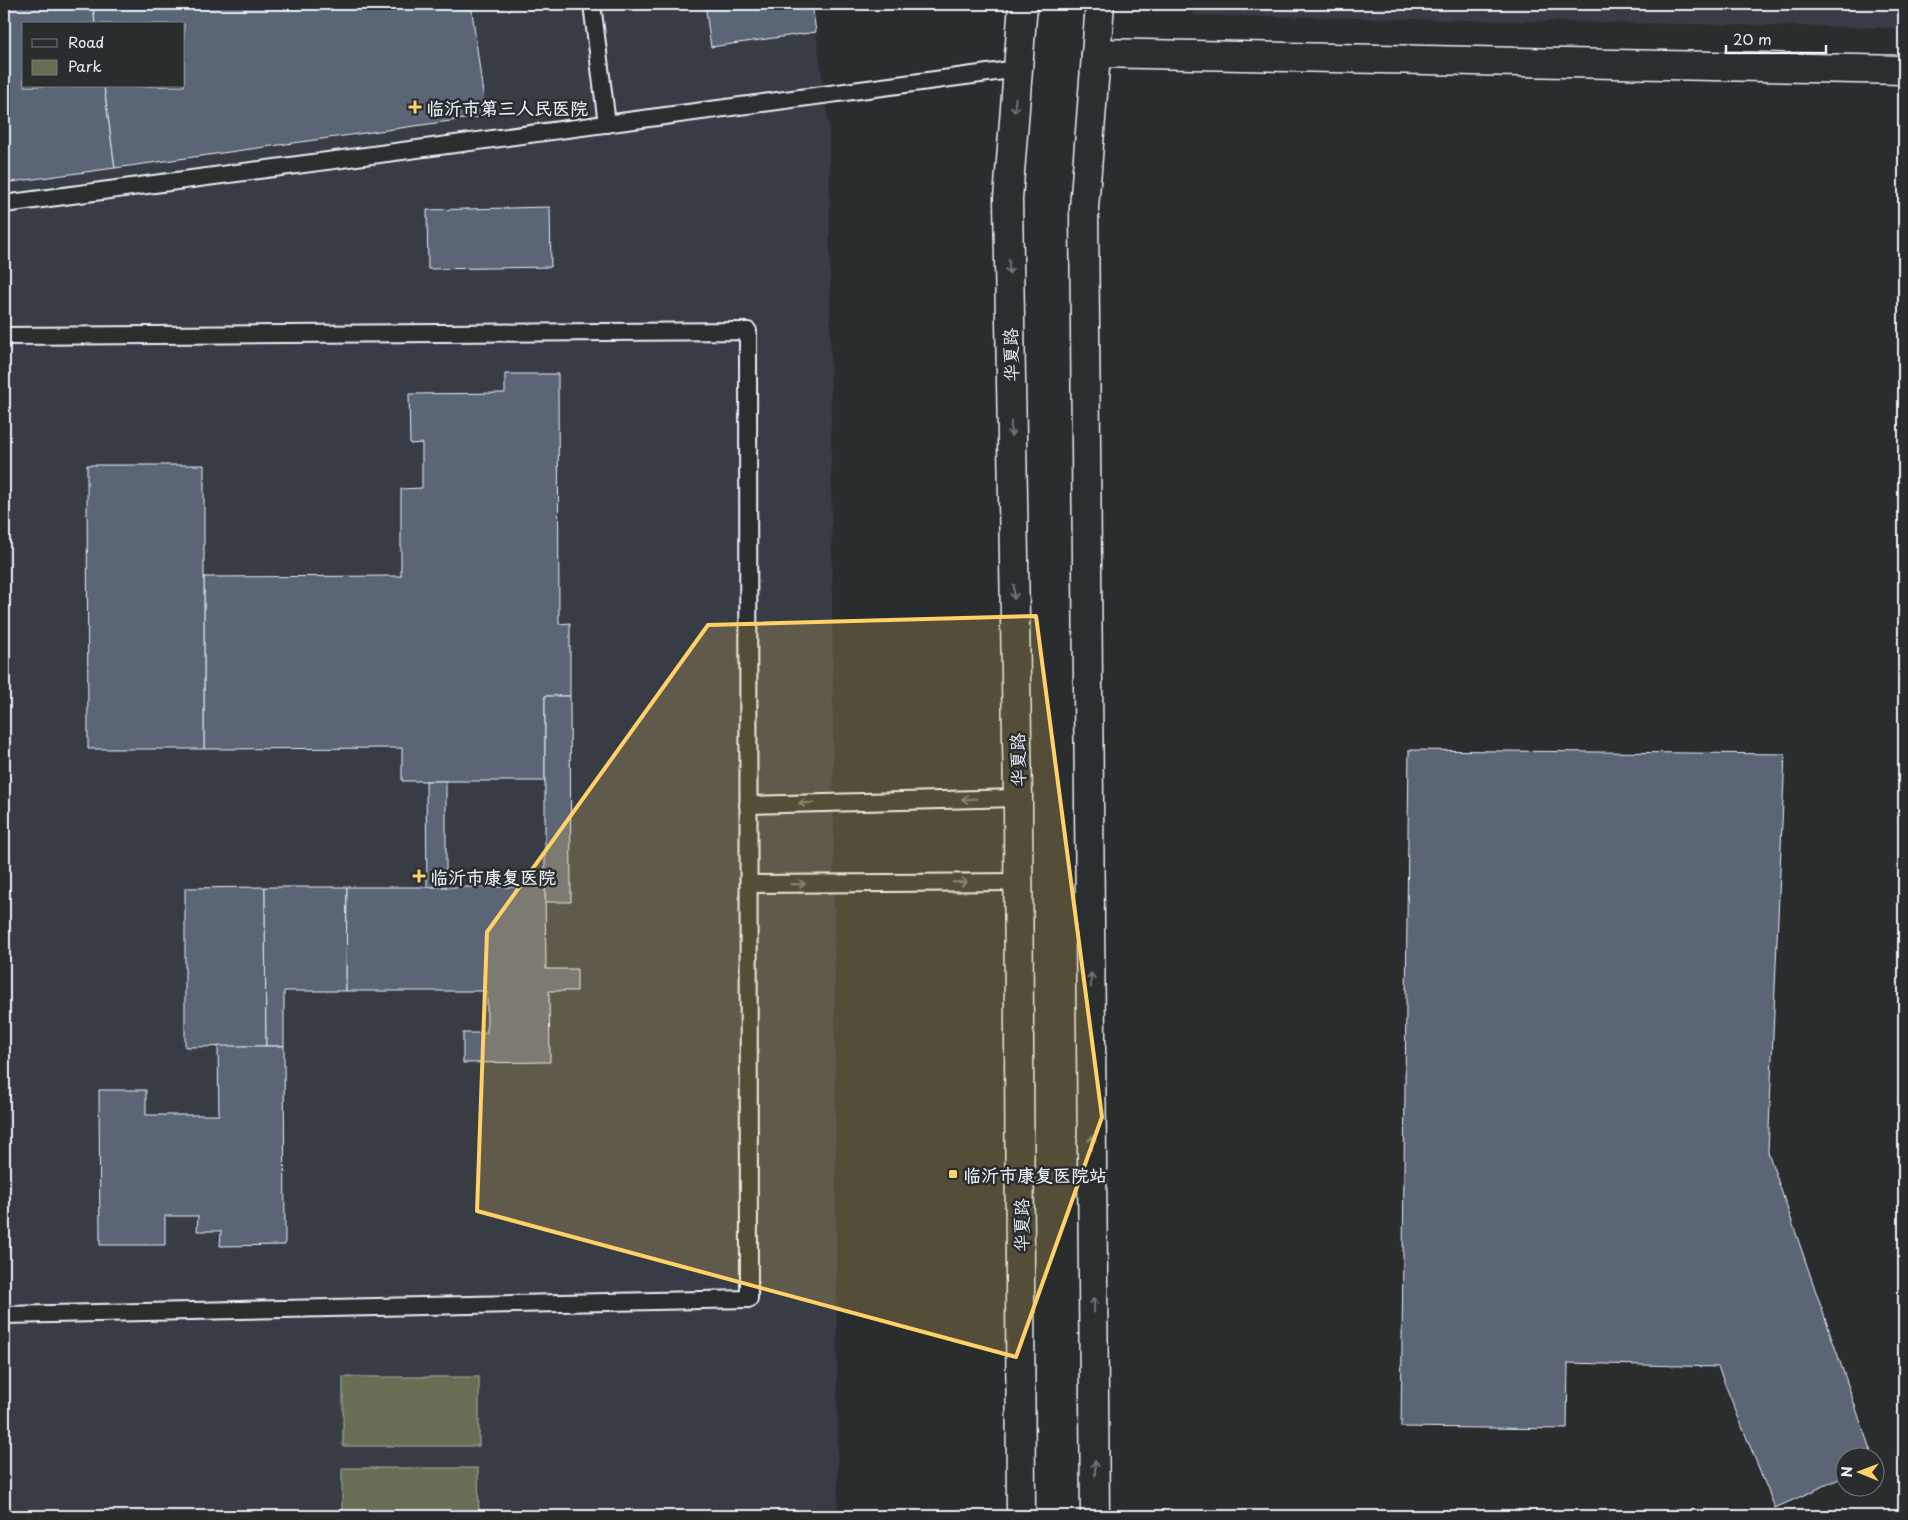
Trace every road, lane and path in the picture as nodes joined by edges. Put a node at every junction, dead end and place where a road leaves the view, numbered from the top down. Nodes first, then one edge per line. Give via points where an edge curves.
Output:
1 (592, 4) edge
2 (1023, 4) edge
3 (1100, 4) edge
4 (1096, 53) junction
5 (1018, 69) junction
6 (1904, 70) edge
7 (607, 124) junction
8 (4, 204) edge
9 (4, 336) edge
10 (1018, 798) junction
11 (748, 805) junction
12 (1018, 882) junction
13 (749, 884) junction
14 (4, 1315) edge
15 (1021, 1516) edge
16 (1096, 1516) edge

1 - 7 lane
2 - 5 main road, 华夏路
3 - 4 main road
4 - 6 main road
16 -> 4 main road via 1084,208
5 - 7 lane
5 -> 10 main road, 华夏路 via 1008,199
7 - 8 lane
9 - 11 lane via 748,331
10 -> 11 lane
10 - 12 main road, 华夏路
11 - 13 lane
13 -> 12 lane
12 - 15 main road, 华夏路
13 - 14 lane via 749,1299

